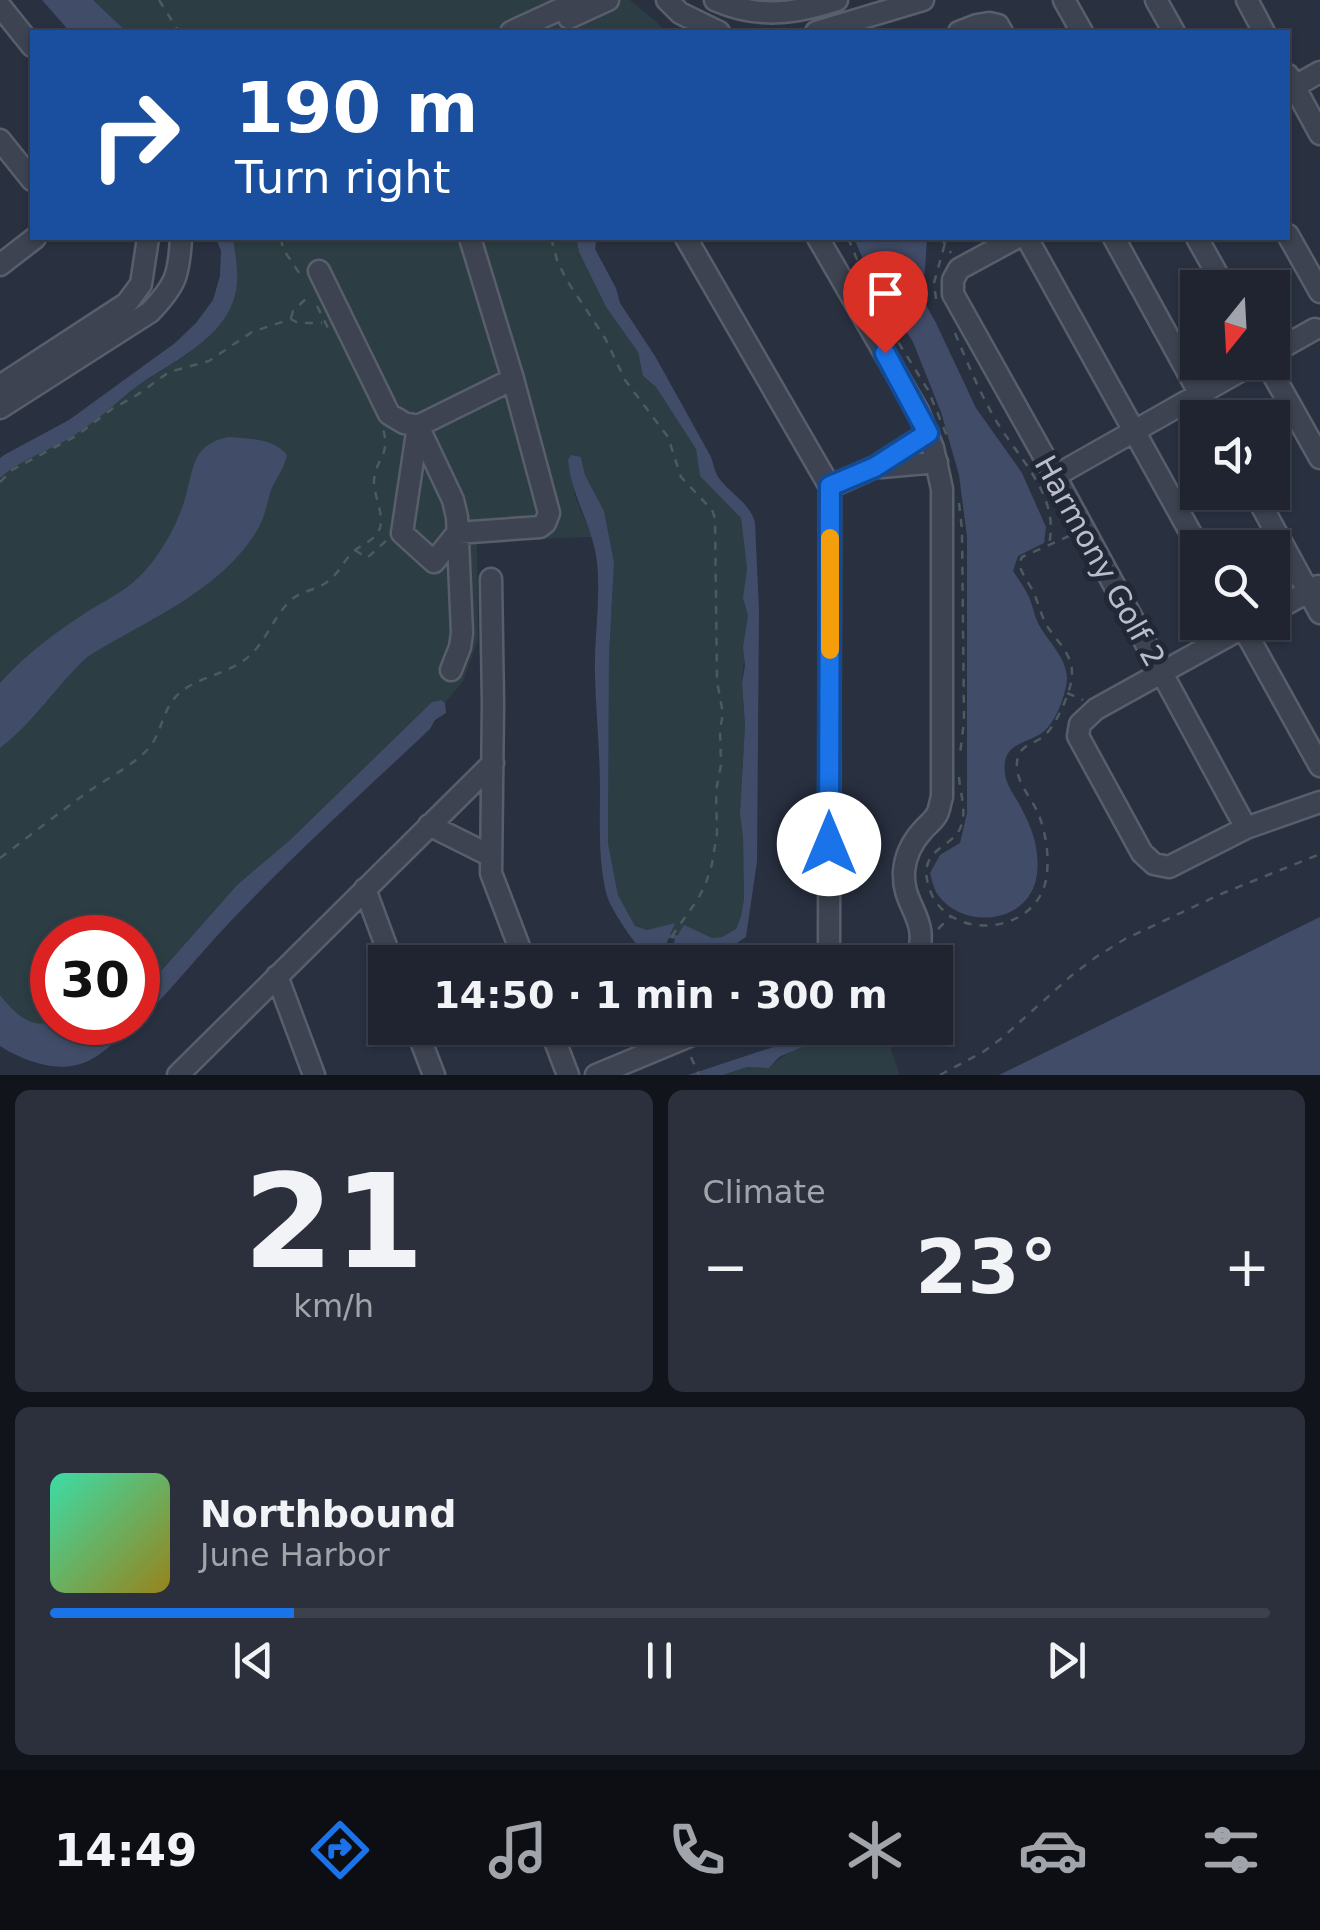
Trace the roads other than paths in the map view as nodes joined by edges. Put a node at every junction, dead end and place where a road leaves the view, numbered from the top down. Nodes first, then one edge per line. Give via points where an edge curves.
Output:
1 (580, 0) edge
2 (608, 0) edge
3 (667, 0) edge
4 (715, 0) edge
5 (838, 0) edge
6 (922, 0) edge
7 (1064, 0) edge
8 (1156, 0) edge
9 (1246, 0) edge
10 (0, 6) edge
11 (1000, 29) edge
12 (515, 30) edge
13 (544, 30) edge
14 (714, 30) edge
15 (823, 30) edge
16 (965, 30) edge
17 (1081, 30) edge
18 (1173, 30) edge
19 (1263, 30) edge
20 (30, 44) edge
21 (1320, 72) edge
22 (1290, 84) edge
23 (1320, 134) edge
24 (0, 140) edge
25 (30, 178) edge
26 (1290, 238) edge
27 (32, 240) edge
28 (148, 240) edge
29 (180, 240) edge
30 (471, 240) edge
31 (687, 240) edge
32 (819, 240) edge
33 (1012, 240) edge
34 (1028, 240) edge
35 (1115, 240) edge
36 (1197, 240) edge
37 (0, 265) edge
38 (1214, 270) edge
39 (312, 275) road end
40 (1320, 292) edge
41 (1320, 308) edge
42 (1318, 333) edge
43 (1290, 346) edge
44 (513, 379) junction
45 (1224, 380) edge
46 (1276, 380) edge
47 (0, 386) edge
48 (1200, 394) junction
49 (1203, 400) edge
50 (0, 408) edge
51 (418, 426) junction
52 (1134, 431) junction
53 (928, 433) junction
54 (944, 455) junction
55 (1320, 458) edge
56 (875, 467) junction
57 (1055, 476) junction
58 (830, 486) junction
59 (1265, 510) edge
60 (1189, 530) edge
61 (458, 533) junction
62 (491, 580) dead end
63 (1314, 588) edge
64 (1290, 602) edge
65 (1320, 613) edge
66 (1219, 640) edge
67 (1254, 640) edge
68 (451, 670) dead end
69 (1162, 674) junction
70 (493, 763) junction
71 (1320, 766) edge
72 (1320, 802) edge
73 (428, 825) junction
74 (1246, 828) junction
75 (491, 856) junction
76 (365, 888) junction
77 (386, 945) edge
78 (519, 945) edge
79 (829, 945) edge
80 (920, 945) edge
81 (278, 976) junction
82 (423, 1045) edge
83 (557, 1045) edge
84 (668, 1045) edge
85 (188, 1071) edge
86 (314, 1075) edge
87 (434, 1075) edge
88 (568, 1075) edge
89 (596, 1075) edge

1 - 12 street
2 - 13 street
3 - 14 street
4 - 5 street via 756,13 803,11
6 - 15 street
7 - 17 street
8 - 18 street
9 - 19 street
10 - 20 street
11 - 16 street via 990,23
21 - 22 street
22 - 23 street
24 - 25 street
26 - 40 street
27 - 37 street
28 - 47 street via 140,284 127,303
29 - 50 street via 179,270 150,312
30 - 44 street
31 - 58 street
32 - 53 street
33 - 57 street, Harmony Golf 2 via 959,269 948,302
34 - 52 street
35 - 48 street
36 - 38 street
39 - 51 street via 389,414
41 - 42 street
42 - 43 street
44 - 51 street
44 - 61 street via 546,523
45 - 48 street
46 - 55 street
48 - 49 street
48 - 52 street
51 - 61 street via 453,500
51 - 61 street via 402,533 434,562
52 - 57 street
52 - 60 street
53 - 54 street
53 - 56 street
54 - 56 street
54 - 80 street via 942,797 937,816 910,848 904,872
56 - 58 street
57 - 69 street, Harmony Golf 2
58 - 79 street
59 - 63 street
61 - 68 street via 462,633
62 - 70 street
63 - 64 street
63 - 65 street
66 - 69 street
67 - 71 street
69 - 74 street, Harmony Golf 2
69 - 74 street via 1096,709 1078,736 1154,864 1169,867
70 - 73 street
70 - 75 street
72 - 74 street
73 - 75 street
73 - 76 street
75 - 78 street via 491,873
76 - 77 street
76 - 81 street
81 - 85 street
81 - 86 street
82 - 87 street
83 - 88 street
84 - 89 street

